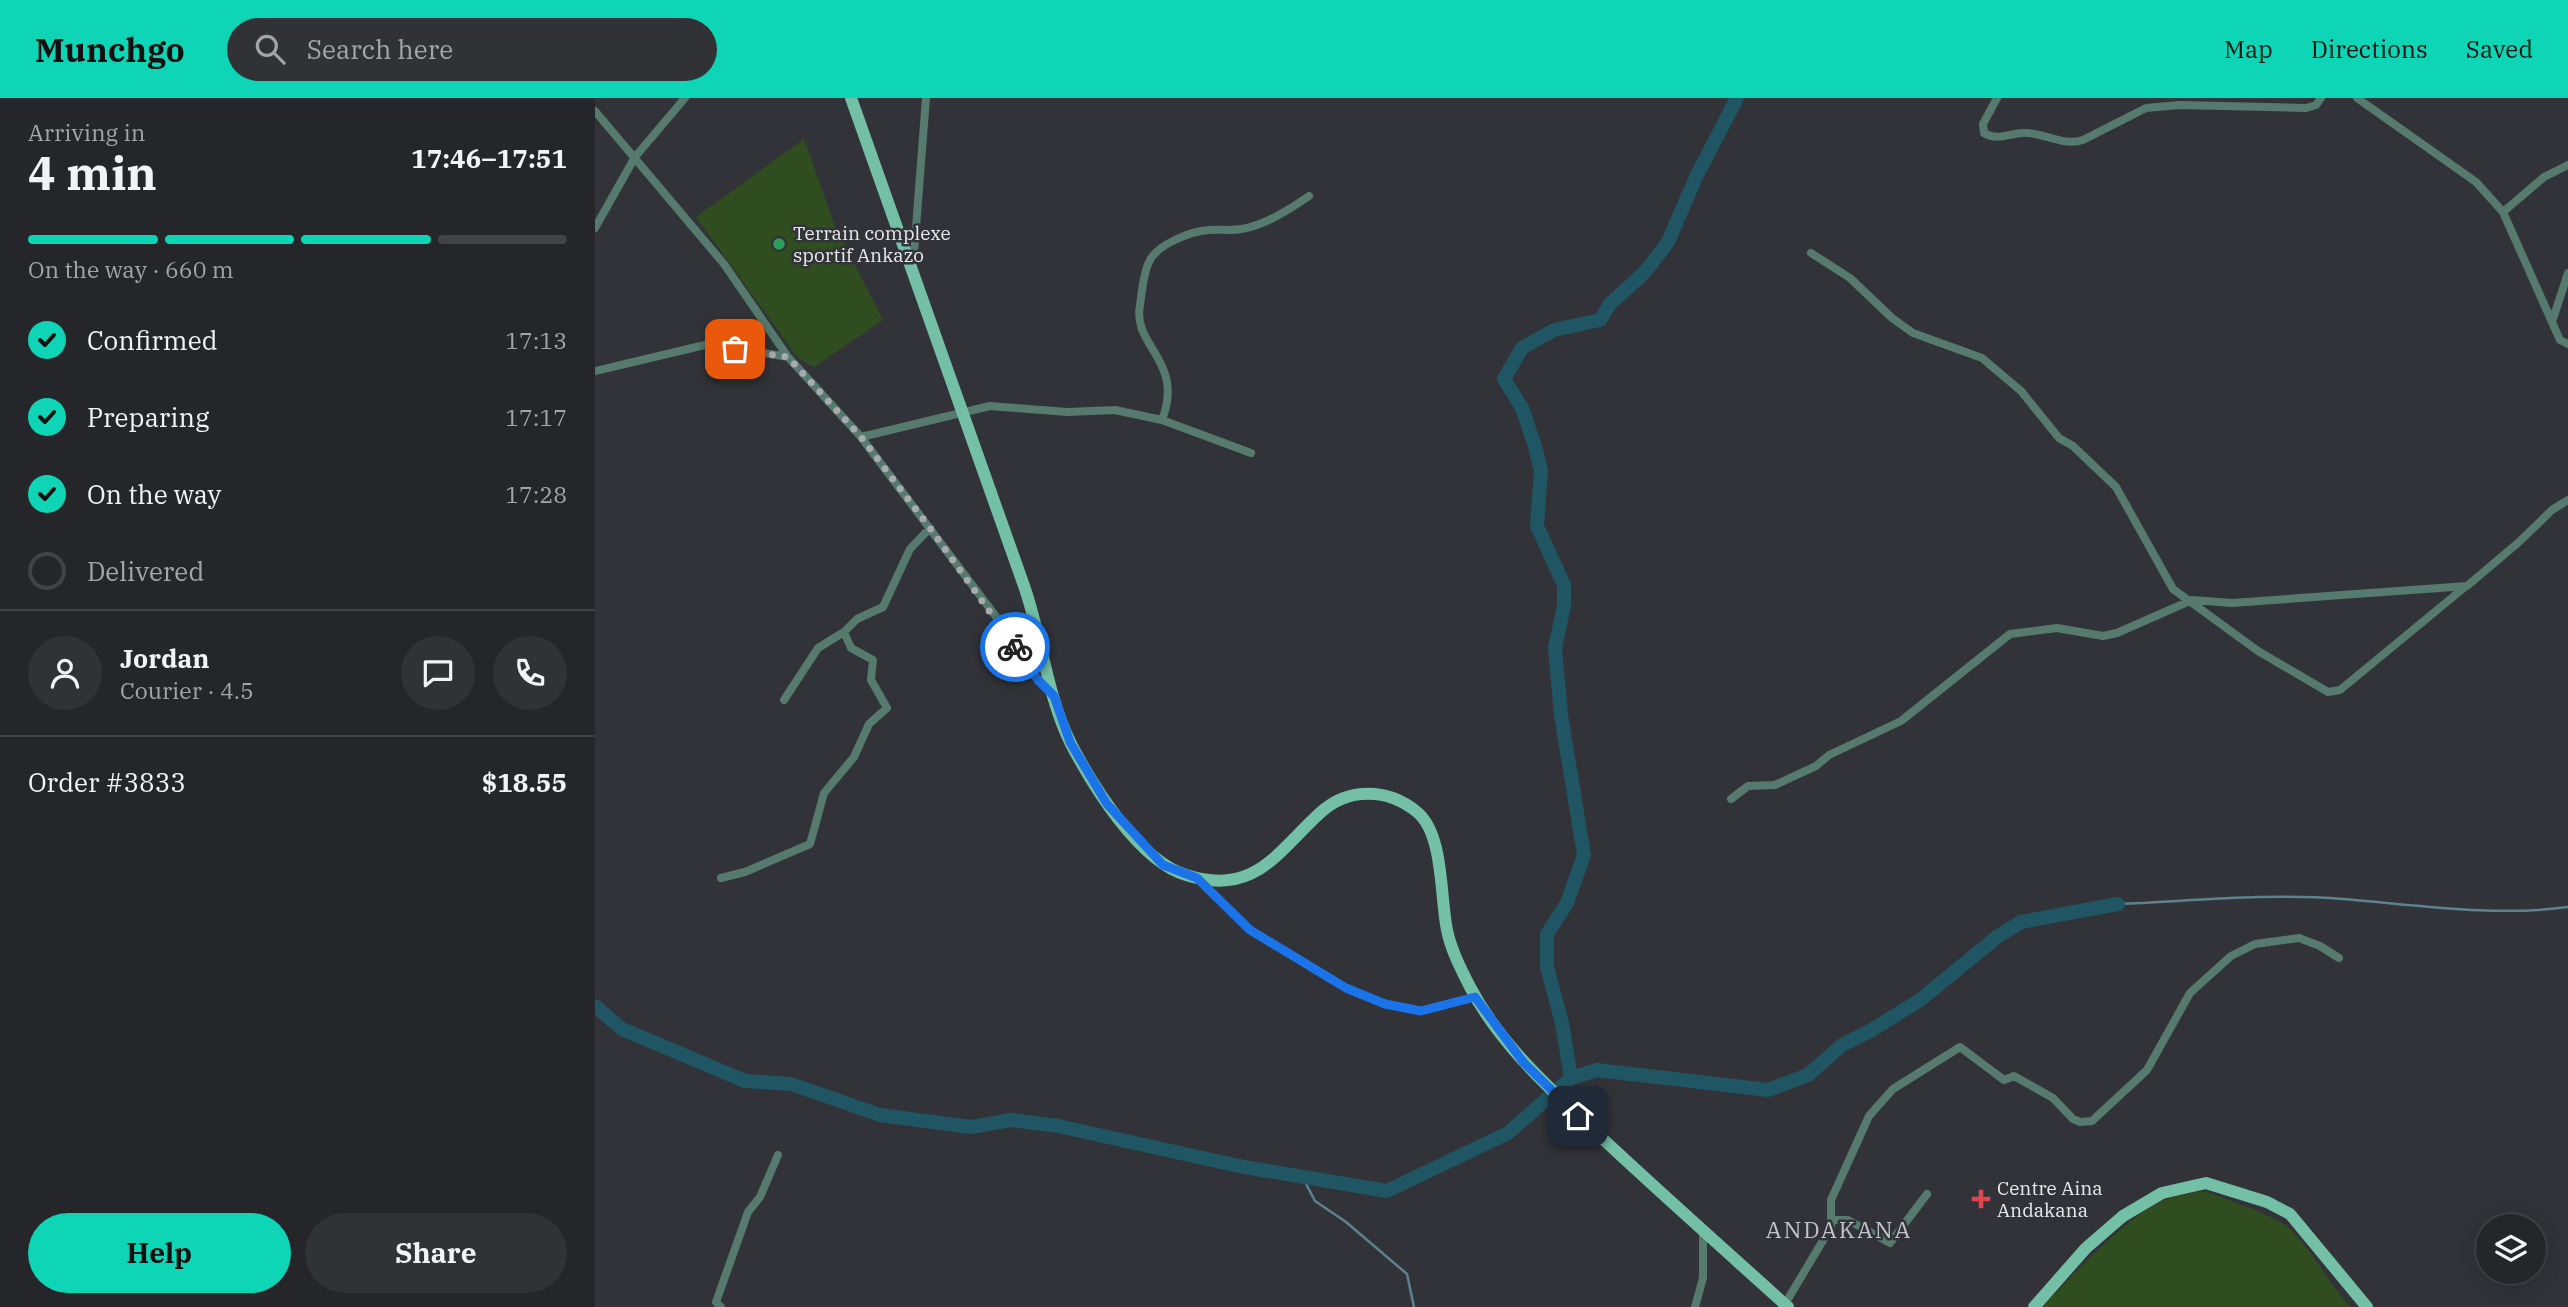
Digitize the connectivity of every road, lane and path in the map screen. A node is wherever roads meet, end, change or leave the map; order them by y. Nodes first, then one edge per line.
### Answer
1 (685, 98) edge
2 (851, 98) edge
3 (926, 98) edge
4 (1997, 98) edge
5 (2321, 98) edge
6 (2357, 98) edge
7 (595, 111) edge
8 (635, 157) junction
9 (2568, 165) edge
10 (1309, 196) dead end
11 (2503, 212) junction
12 (595, 228) edge
13 (1811, 253) dead end
14 (2568, 273) edge
15 (913, 274) junction
16 (2553, 319) junction
17 (2568, 344) edge
18 (788, 357) junction
19 (595, 371) edge
20 (962, 412) junction
21 (1161, 420) junction
22 (861, 437) junction
23 (1251, 453) dead end
24 (2568, 500) edge
25 (930, 528) junction
26 (2467, 586) junction
27 (2192, 600) junction
28 (844, 632) junction
29 (1054, 696) junction
30 (784, 699) dead end
31 (1731, 799) dead end
32 (720, 878) dead end
33 (1197, 878) junction
34 (2339, 958) dead end
35 (1475, 997) junction
36 (778, 1155) dead end
37 (1927, 1194) dead end
38 (1832, 1220) junction
39 (1703, 1231) junction
40 (1786, 1306) edge
41 (721, 1307) edge
42 (1695, 1307) edge
43 (2034, 1307) edge
44 (2367, 1307) edge

1 - 8 street
2 - 15 main road
3 - 15 street
4 - 5 street
6 - 11 street
7 - 8 street
8 - 12 street
8 - 18 street
9 - 11 street
10 - 21 street
11 - 16 street
13 - 27 street
14 - 16 street
15 - 20 main road
16 - 17 street
18 - 19 street
18 - 22 street
20 - 21 street
20 - 22 street
20 - 29 main road
21 - 23 street
22 - 25 street
24 - 26 street
25 - 28 street
25 - 29 street
26 - 27 street
26 - 27 street
27 - 31 street
28 - 30 street
28 - 32 street
29 - 33 main road
33 - 35 street
33 - 35 main road
34 - 38 street
35 - 39 main road
36 - 41 street
37 - 38 street
38 - 40 street
39 - 40 main road
39 - 42 street
43 - 44 main road

